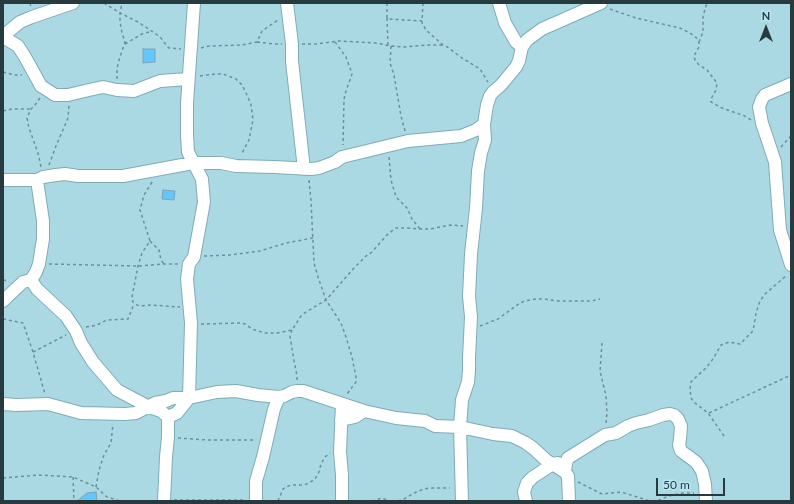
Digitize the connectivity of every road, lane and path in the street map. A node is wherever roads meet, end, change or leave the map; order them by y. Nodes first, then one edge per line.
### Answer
1 (73, 3) edge
2 (104, 3) edge
3 (122, 3) edge
4 (194, 3) edge
5 (387, 3) edge
6 (423, 3) edge
7 (499, 3) edge
8 (707, 3) edge
9 (599, 4) edge
10 (288, 9) edge
11 (120, 13) junction
12 (387, 18) junction
13 (422, 21) junction
14 (152, 31) junction
15 (3, 36) edge
16 (257, 42) junction
17 (335, 42) junction
18 (700, 42) junction
19 (125, 44) junction
20 (292, 44) junction
21 (443, 45) junction
22 (388, 46) junction
23 (391, 46) junction
24 (522, 47) junction
25 (191, 48) junction
26 (3, 72) edge
27 (188, 79) junction
28 (40, 84) junction
29 (791, 84) edge
30 (117, 90) junction
31 (493, 92) junction
32 (68, 95) junction
33 (31, 109) junction
34 (3, 111) edge
35 (762, 123) junction
36 (484, 124) junction
37 (408, 141) junction
38 (390, 145) junction
39 (342, 157) junction
40 (193, 163) junction
41 (236, 166) junction
42 (304, 169) junction
43 (159, 170) junction
44 (42, 178) junction
45 (3, 180) edge
46 (474, 226) junction
47 (420, 229) junction
48 (313, 238) junction
49 (150, 241) junction
50 (192, 260) junction
51 (39, 264) junction
52 (164, 264) junction
53 (791, 265) edge
54 (138, 266) junction
55 (791, 271) edge
56 (31, 280) junction
57 (600, 299) dead end
58 (326, 300) junction
59 (3, 301) edge
60 (134, 304) junction
61 (190, 308) junction
62 (3, 319) edge
63 (191, 323) junction
64 (471, 329) junction
65 (76, 330) junction
66 (292, 330) junction
67 (602, 343) dead end
68 (33, 352) junction
69 (791, 375) edge
70 (297, 390) junction
71 (279, 397) junction
72 (189, 398) junction
73 (3, 404) edge
74 (45, 404) junction
75 (342, 404) junction
76 (148, 407) junction
77 (364, 411) junction
78 (708, 413) junction
79 (124, 414) junction
80 (168, 417) junction
81 (341, 420) junction
82 (460, 427) junction
83 (605, 435) junction
84 (724, 436) dead end
85 (168, 437) junction
86 (267, 440) junction
87 (340, 444) junction
88 (568, 458) junction
89 (553, 464) junction
90 (566, 474) junction
91 (73, 477) junction
92 (3, 478) edge
93 (462, 486) junction
94 (96, 487) junction
95 (706, 497) edge
96 (256, 500) edge
97 (74, 501) edge
98 (120, 501) edge
99 (164, 501) edge
100 (278, 501) edge
101 (290, 501) edge
102 (300, 501) edge
103 (342, 501) edge
104 (372, 501) edge
105 (389, 501) edge
106 (398, 501) edge
107 (462, 501) edge
108 (526, 501) edge
109 (569, 501) edge
110 (651, 501) edge

1 - 15 street
2 - 11 path
3 - 11 path
4 - 25 street
5 - 12 path
6 - 13 path
7 - 24 street
8 - 18 path
9 - 18 path
9 - 24 street
10 - 16 path
10 - 20 street
11 - 14 path
11 - 19 path
12 - 13 path
12 - 22 path
13 - 21 path
14 - 19 path
14 - 25 path
15 - 28 street
16 - 20 path
16 - 25 path
17 - 20 path
17 - 22 path
17 - 39 path
18 - 35 path
19 - 30 path
20 - 42 street
21 - 23 path
21 - 31 path
22 - 23 path
23 - 37 path
24 - 31 street
25 - 27 street
26 - 28 path
27 - 30 street
27 - 40 street
27 - 41 path
28 - 32 street
28 - 33 path
29 - 35 street
30 - 32 street
31 - 36 street
32 - 44 path
33 - 34 path
33 - 44 path
35 - 53 street
36 - 37 street
36 - 46 street
37 - 38 street
38 - 39 street
38 - 47 path
39 - 42 street
40 - 41 street
40 - 43 street
40 - 50 street
41 - 42 street
42 - 48 path
43 - 44 street
43 - 49 path
44 - 45 street
44 - 51 street
46 - 47 path
46 - 64 street
47 - 58 path
48 - 50 path
48 - 58 path
49 - 52 path
49 - 54 path
50 - 52 path
50 - 61 street
51 - 54 path
51 - 56 street
52 - 54 path
54 - 60 path
55 - 78 path
56 - 59 street
56 - 65 street
57 - 64 path
58 - 66 path
58 - 75 path
60 - 61 path
60 - 65 path
61 - 63 street
62 - 68 path
63 - 66 path
63 - 72 street
64 - 82 street
65 - 68 path
65 - 76 street
66 - 70 path
67 - 83 path
68 - 74 path
69 - 78 path
70 - 71 street
70 - 75 street
71 - 72 street
71 - 86 street
72 - 76 street
72 - 80 street
73 - 74 street
74 - 79 street
75 - 77 street
75 - 81 street
76 - 79 street
76 - 80 street
77 - 81 street
77 - 82 street
78 - 84 path
79 - 94 path
80 - 85 street
81 - 87 street
82 - 89 street
82 - 93 street
83 - 88 street
83 - 95 street
85 - 86 path
85 - 99 street
86 - 96 street
87 - 100 path
87 - 103 street
88 - 89 street
88 - 90 street
89 - 90 street
89 - 108 street
90 - 109 street
90 - 110 path
91 - 92 path
91 - 94 path
91 - 97 path
93 - 106 path
93 - 107 street
94 - 98 path
95 - 110 path
96 - 99 path
101 - 102 path
104 - 105 path

